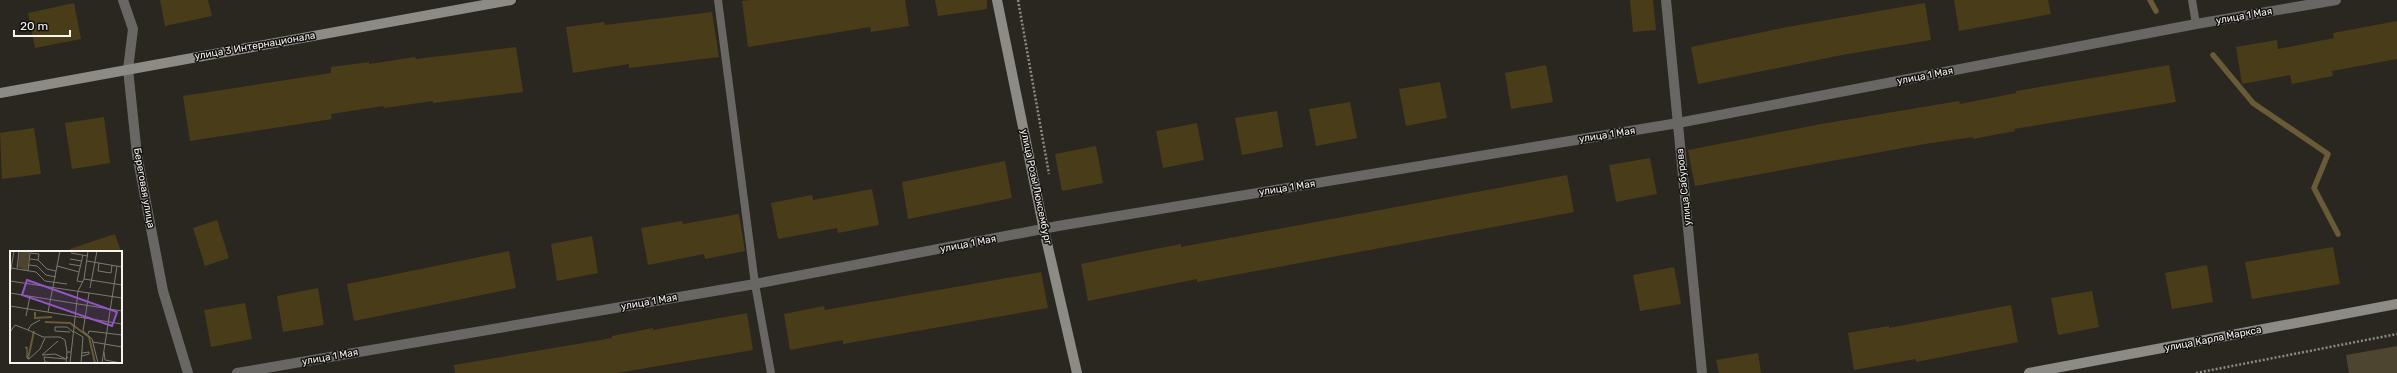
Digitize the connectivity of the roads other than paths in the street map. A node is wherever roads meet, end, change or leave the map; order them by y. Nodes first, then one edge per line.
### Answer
1 (123, 0) edge
2 (511, 0) edge
3 (718, 0) edge
4 (997, 0) edge
5 (1666, 0) edge
6 (2192, 0) edge
7 (2336, 0) edge
8 (2196, 24) junction
9 (128, 69) junction
10 (0, 93) edge
11 (1678, 123) junction
12 (1044, 230) junction
13 (755, 284) junction
14 (2397, 304) edge
15 (188, 373) edge
16 (237, 373) edge
17 (771, 373) edge
18 (1077, 373) edge
19 (1702, 373) edge
20 (2030, 373) edge

1 - 9 street, Береговая улица
2 - 9 street, улица 3 Интернационала
3 - 13 lane
4 - 12 street, улица Розы Люксембург
5 - 11 street, улица Сабурова
6 - 8 lane
7 - 8 street, улица 1 Мая
8 - 11 street, улица 1 Мая
9 - 10 street, улица 3 Интернационала
9 - 15 street, Береговая улица
11 - 12 street, улица 1 Мая
11 - 19 street, улица Сабурова
12 - 13 street, улица 1 Мая
12 - 18 street, улица Розы Люксембург
13 - 16 street, улица 1 Мая
13 - 17 lane
14 - 20 street, улица Карла Маркса

